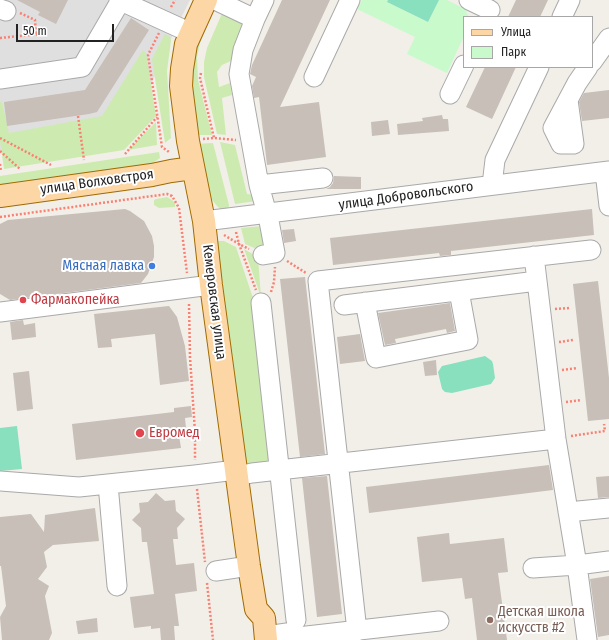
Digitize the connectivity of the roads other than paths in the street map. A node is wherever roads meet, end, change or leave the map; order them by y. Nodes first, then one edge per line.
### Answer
1 (121, 0) edge
2 (206, 0) edge
3 (215, 0) edge
4 (264, 0) edge
5 (350, 0) edge
6 (470, 0) edge
7 (570, 0) edge
8 (490, 9) edge
9 (562, 16) edge
10 (255, 19) junction
11 (191, 33) junction
12 (609, 38) edge
13 (593, 61) edge
14 (463, 67) edge
15 (539, 68) edge
16 (587, 68) edge
17 (314, 77) dead end
18 (0, 79) edge
19 (450, 94) dead end
20 (568, 100) dead end
21 (193, 168) junction
22 (607, 171) edge
23 (323, 178) dead end
24 (259, 185) junction
25 (492, 185) junction
26 (0, 196) edge
27 (609, 206) edge
28 (267, 213) junction
29 (204, 221) junction
30 (591, 250) dead end
31 (269, 254) road end
32 (534, 256) junction
33 (537, 281) junction
34 (211, 286) junction
35 (459, 291) junction
36 (365, 302) junction
37 (261, 303) road end
38 (344, 305) dead end
39 (0, 312) edge
40 (556, 438) junction
41 (338, 463) junction
42 (279, 470) junction
43 (237, 473) junction
44 (0, 481) edge
45 (108, 484) junction
46 (609, 508) edge
47 (568, 512) junction
48 (609, 561) edge
49 (249, 566) junction
50 (577, 566) junction
51 (533, 568) dead end
52 (209, 572) road end
53 (117, 586) dead end
54 (439, 621) dead end
55 (357, 631) junction
56 (294, 632) edge
57 (261, 639) edge
58 (587, 640) edge

1 - 11 street
1 - 18 street
2 - 11 main road, Кемеровская улица
3 - 10 street
4 - 10 street
5 - 17 street
6 - 8 street
7 - 9 street
10 - 24 street
11 - 21 main road, Кемеровская улица
12 - 13 street
14 - 19 street
15 - 25 street
16 - 20 street
21 - 26 main road, улица Волховстроя
21 - 29 main road, Кемеровская улица
22 - 25 street, улица Добровольского
22 - 27 street
23 - 24 street
24 - 28 street
25 - 28 street, улица Добровольского
28 - 29 street, улица Добровольского
28 - 31 street
29 - 34 main road, Кемеровская улица
30 - 32 street
32 - 33 street
32 - 41 street
33 - 35 street
33 - 40 street
34 - 39 street
34 - 43 main road, Кемеровская улица
35 - 36 street
35 - 36 street
36 - 38 street
37 - 42 street
40 - 41 street
40 - 47 street
41 - 42 street
41 - 55 street
42 - 43 street
42 - 56 street
43 - 45 street
43 - 49 main road, Кемеровская улица
44 - 45 street
45 - 53 street
46 - 47 street
47 - 50 street
48 - 50 street
49 - 52 street
49 - 57 main road, Кемеровская улица
50 - 51 street
50 - 58 street
54 - 55 street
55 - 56 street
56 - 57 street

